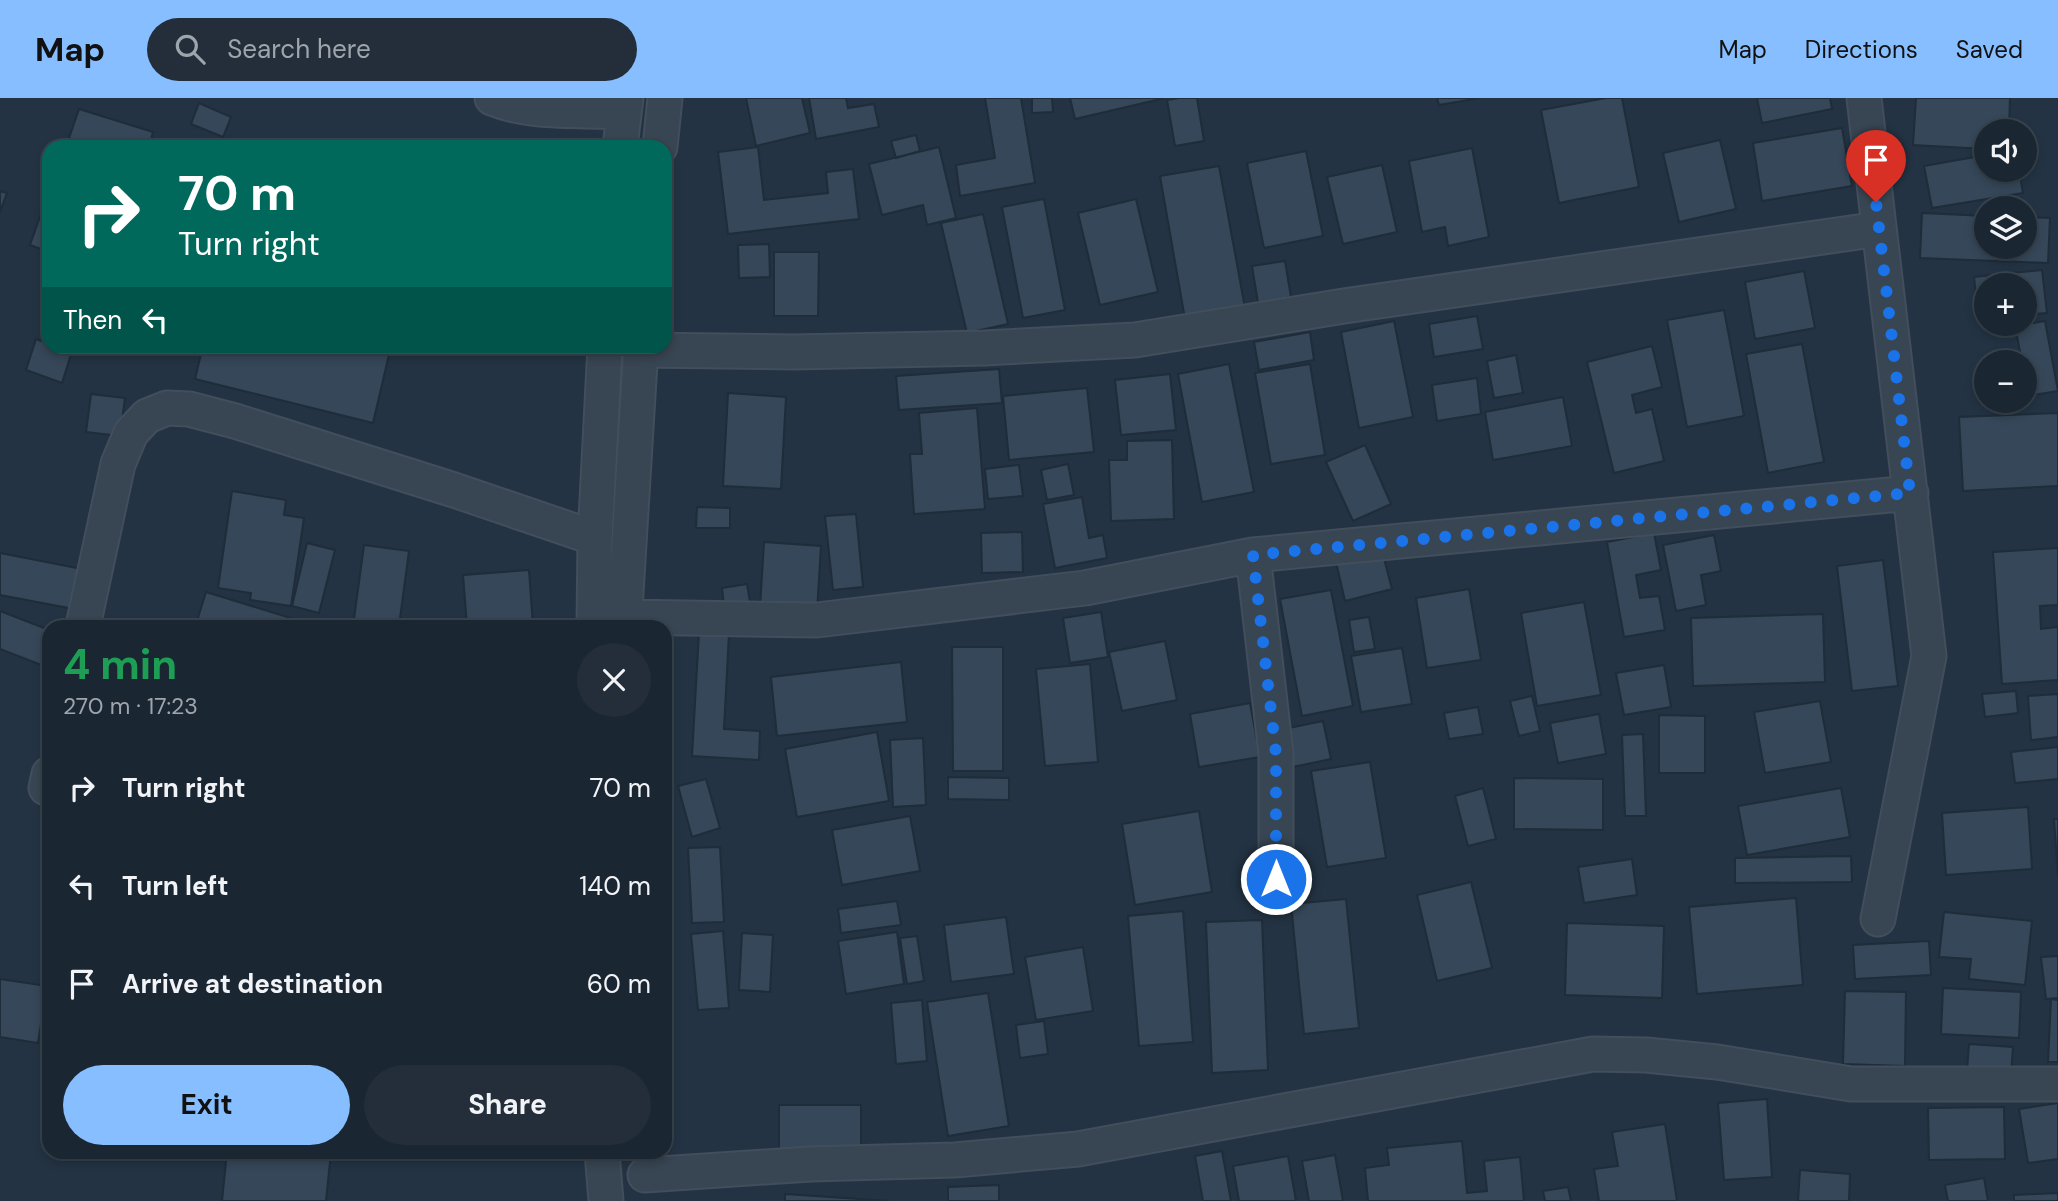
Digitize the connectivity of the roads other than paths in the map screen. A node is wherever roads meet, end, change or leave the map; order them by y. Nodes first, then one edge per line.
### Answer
1 (492, 98) edge
2 (665, 98) edge
3 (1864, 98) edge
4 (625, 105) edge
5 (621, 140) edge
6 (661, 140) edge
7 (1879, 229) junction
8 (672, 349) edge
9 (605, 354) edge
10 (640, 354) edge
11 (1910, 493) junction
12 (595, 538) junction
13 (1253, 555) junction
14 (84, 620) edge
15 (613, 620) edge
16 (614, 620) edge
17 (672, 622) edge
18 (1276, 879) dead end
19 (1878, 919) dead end
20 (2058, 1084) edge
21 (603, 1159) edge
22 (645, 1176) edge
23 (606, 1201) edge

1 - 4 street
2 - 6 street
3 - 7 street
4 - 5 street
7 - 8 street
7 - 11 street
9 - 12 street
10 - 16 street
11 - 13 street
11 - 19 street
12 - 14 street
12 - 15 street
13 - 17 street
13 - 18 street
20 - 22 street
21 - 23 street

